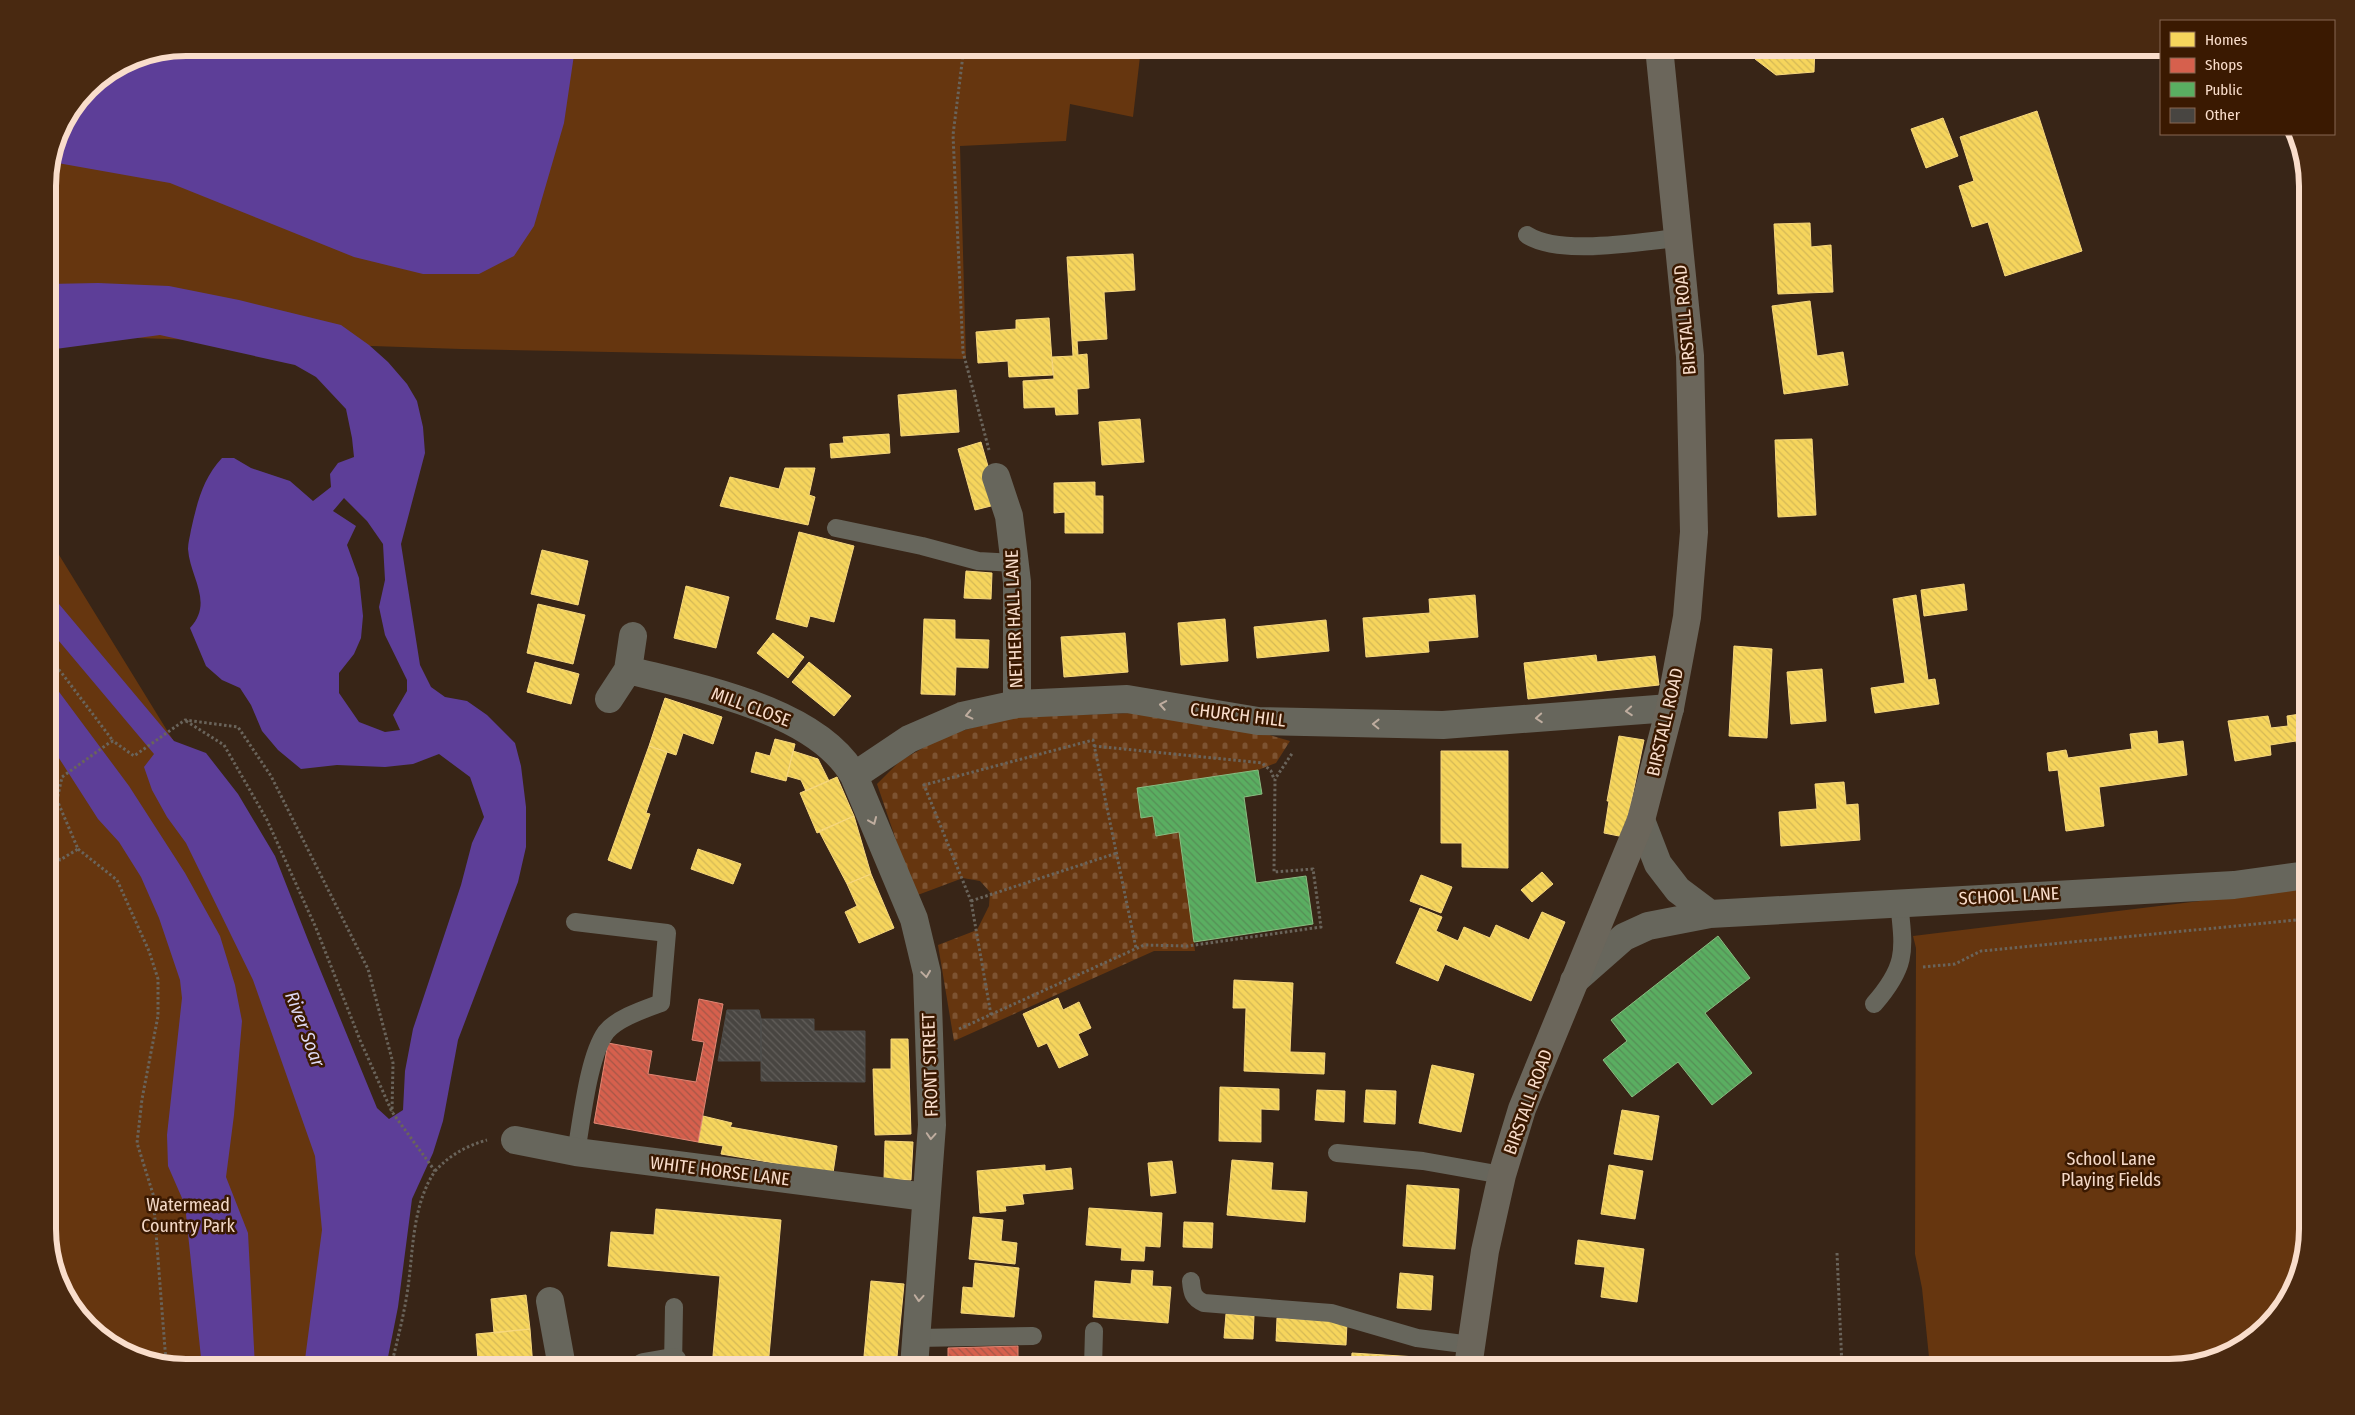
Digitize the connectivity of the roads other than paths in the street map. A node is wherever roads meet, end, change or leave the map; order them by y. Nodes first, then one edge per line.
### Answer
1 (1660, 56) edge
2 (1527, 235) dead end
3 (1678, 238) junction
4 (996, 477) road end
5 (836, 528) dead end
6 (1015, 563) junction
7 (633, 636) dead end
8 (628, 670) junction
9 (610, 699) dead end
10 (1017, 704) junction
11 (1670, 708) junction
12 (854, 776) junction
13 (1641, 820) junction
14 (2299, 876) edge
15 (1899, 902) junction
16 (1710, 914) junction
17 (575, 922) dead end
18 (1574, 981) junction
19 (1874, 1004) dead end
20 (515, 1140) road end
21 (576, 1152) junction
22 (1337, 1153) dead end
23 (1502, 1174) junction
24 (926, 1197) junction
25 (1191, 1281) dead end
26 (550, 1301) dead end
27 (674, 1307) dead end
28 (1094, 1331) dead end
29 (1034, 1336) dead end
30 (916, 1338) junction
31 (1470, 1356) edge
32 (560, 1359) edge
33 (674, 1359) edge
34 (915, 1359) edge
35 (1093, 1359) edge

1 - 3 street, BIRSTALL ROAD
2 - 3 lane
3 - 11 street, BIRSTALL ROAD
4 - 6 street, NETHER HALL LANE
5 - 6 lane
6 - 10 street, NETHER HALL LANE
7 - 8 street
8 - 9 street
8 - 12 street, MILL CLOSE
11 -> 10 street, CHURCH HILL
10 -> 12 street, CHURCH HILL
11 - 13 street, BIRSTALL ROAD
12 -> 24 street, FRONT STREET
13 - 16 street
13 - 18 street, BIRSTALL ROAD
14 - 15 street, SCHOOL LANE
15 - 16 street, SCHOOL LANE
15 - 19 lane
16 - 18 street, SCHOOL LANE
17 - 21 lane
18 - 23 street, BIRSTALL ROAD
20 - 21 street, WHITE HORSE LANE
21 - 24 street, WHITE HORSE LANE
22 - 23 lane
23 - 31 street, BIRSTALL ROAD
24 -> 30 street, FRONT STREET
25 - 31 lane
26 - 32 street
27 - 33 lane
28 - 35 lane
29 - 30 lane
30 - 34 street, FRONT STREET

